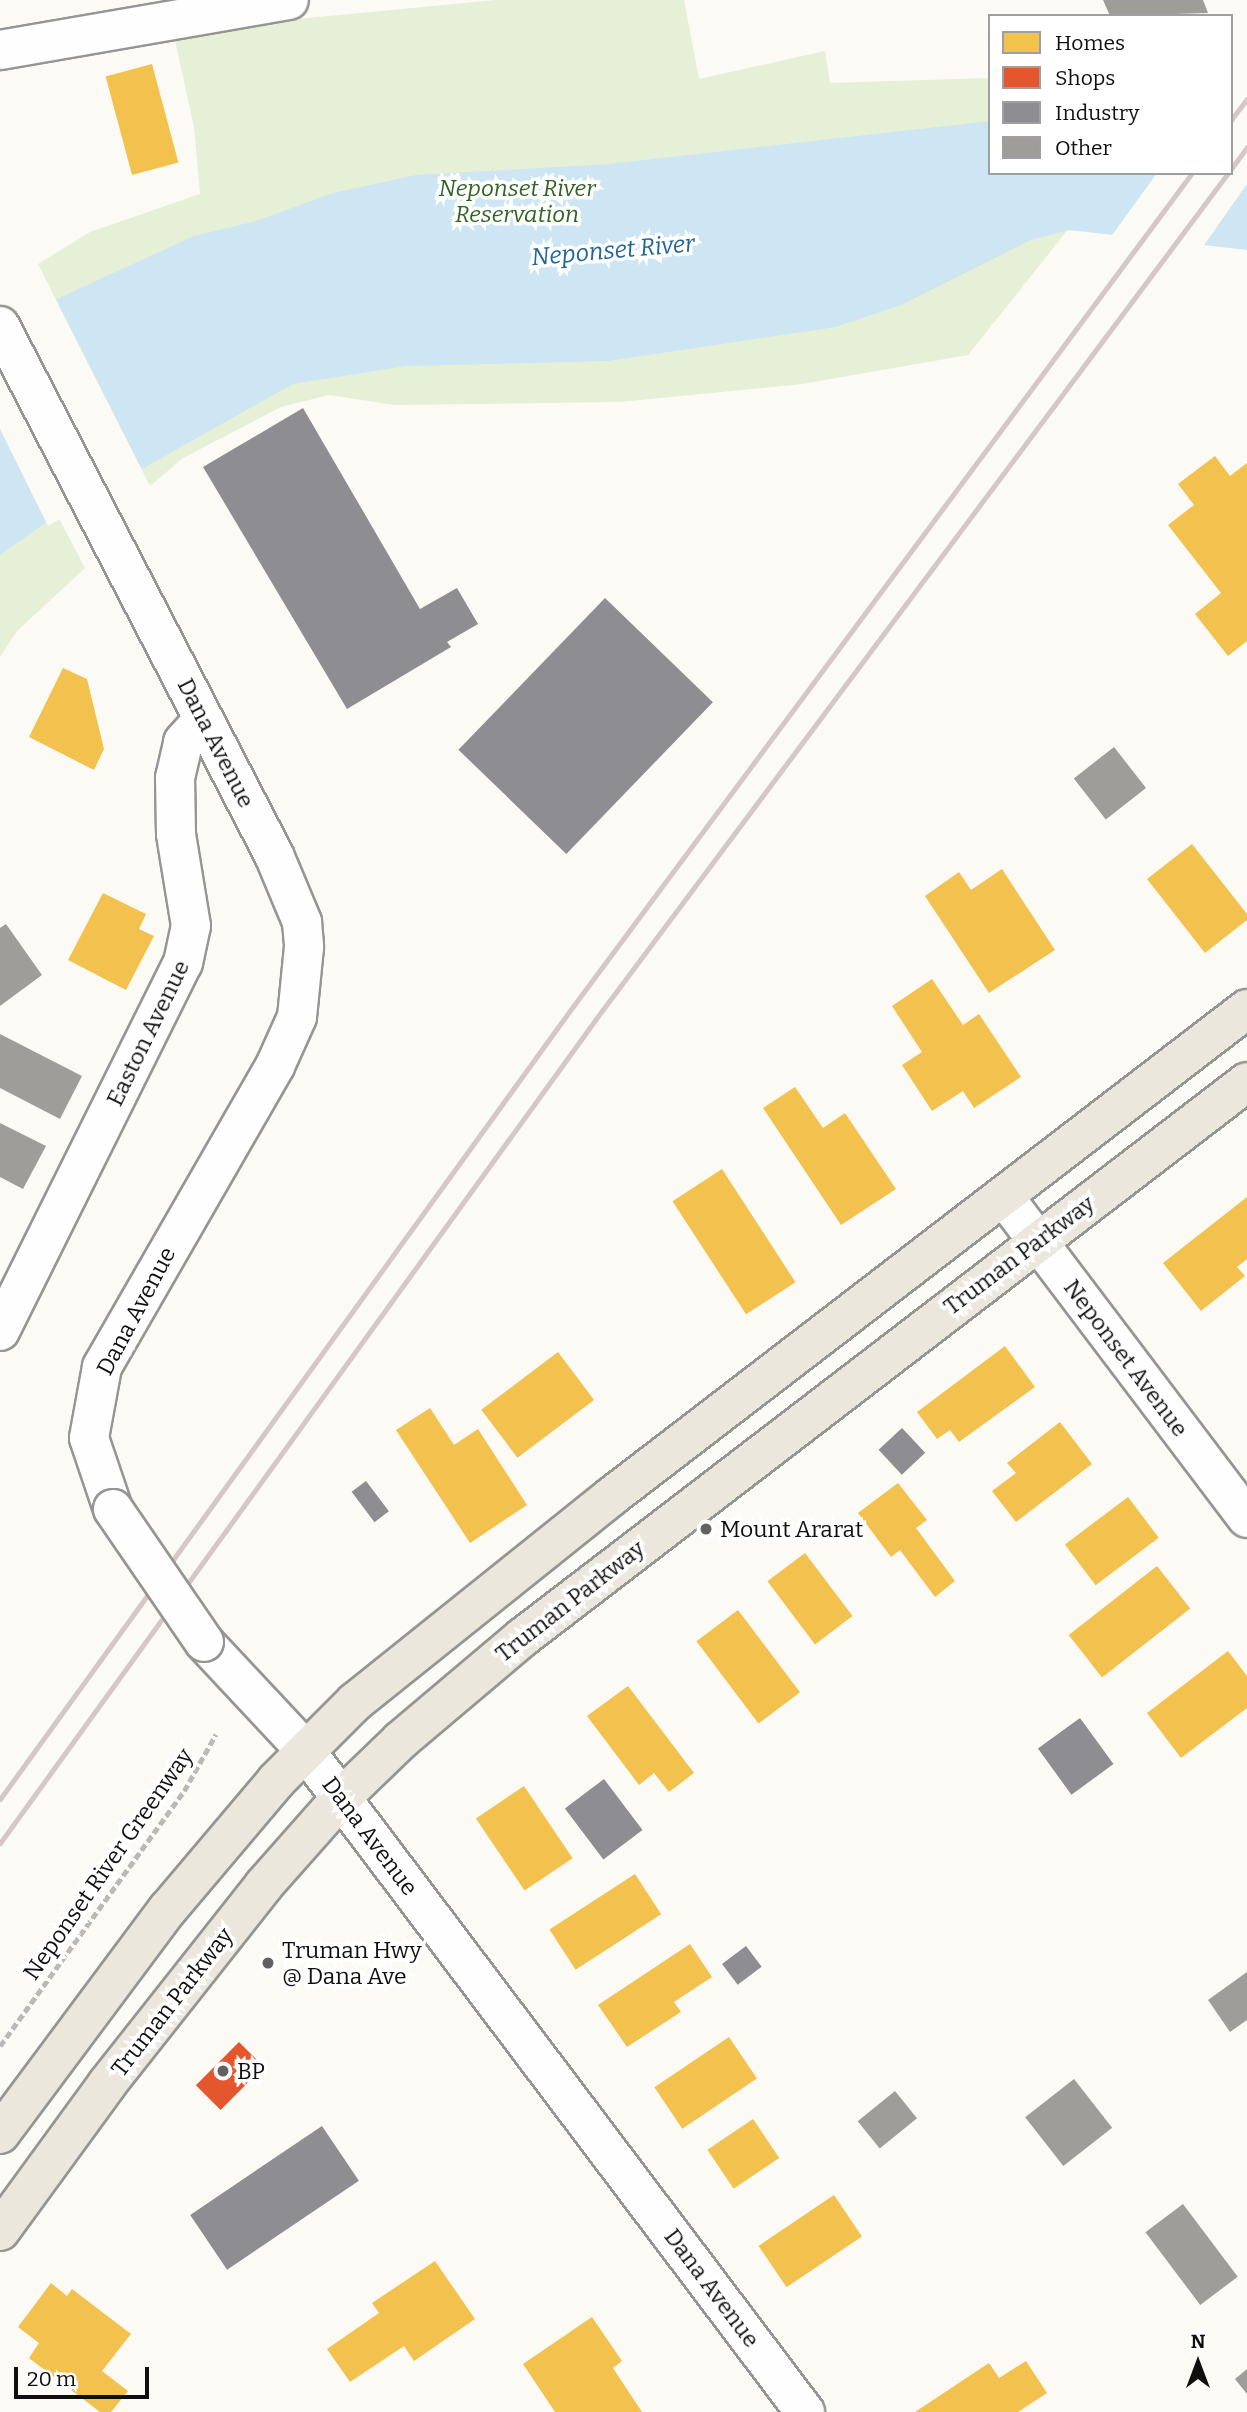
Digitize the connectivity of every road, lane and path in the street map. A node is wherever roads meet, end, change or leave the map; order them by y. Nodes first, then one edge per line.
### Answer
1 (289, 0) edge
2 (0, 50) edge
3 (0, 326) edge
4 (203, 720) junction
5 (1247, 1009) edge
6 (1247, 1082) edge
7 (1005, 1198) junction
8 (1038, 1241) junction
9 (0, 1331) edge
10 (1247, 1518) edge
11 (216, 1734) dead end
12 (305, 1750) junction
13 (341, 1798) junction
14 (0, 2046) edge
15 (0, 2134) edge
16 (0, 2231) edge
17 (805, 2412) edge

1 - 2 street
3 - 4 street, Dana Avenue
4 - 9 street, Easton Avenue
4 - 12 street, Dana Avenue, bridge
5 - 7 main road
6 - 8 main road, Truman Parkway
7 - 8 street, Neponset Avenue
7 - 12 main road
8 - 10 street, Neponset Avenue
8 - 13 main road, Truman Parkway
11 - 14 path, Neponset River Greenway
12 - 13 street, Dana Avenue
12 - 15 main road
13 - 16 main road, Truman Parkway
13 - 17 street, Dana Avenue

